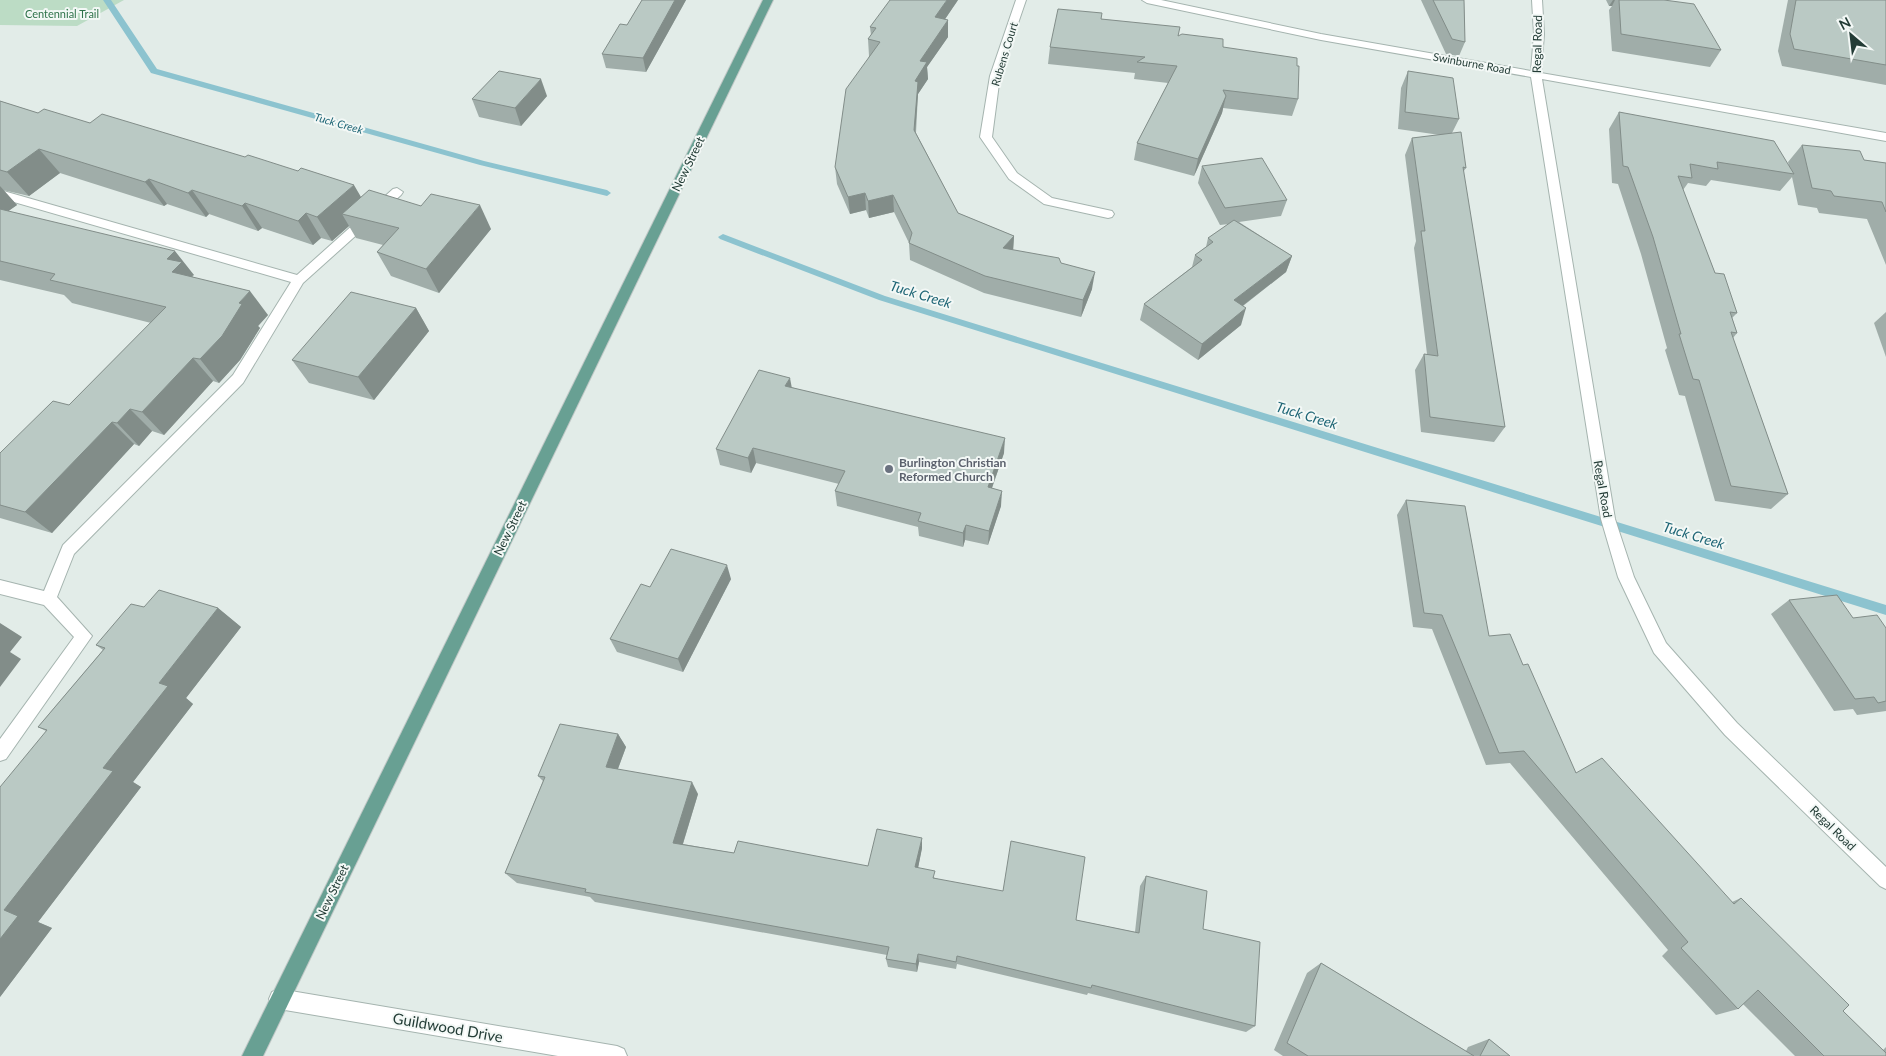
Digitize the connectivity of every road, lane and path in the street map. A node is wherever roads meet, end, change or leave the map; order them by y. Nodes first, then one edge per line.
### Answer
1 (768, 0) edge
2 (1021, 0) edge
3 (1147, 0) edge
4 (1537, 0) edge
5 (1536, 74) junction
6 (1886, 137) edge
7 (397, 192) dead end
8 (0, 194) edge
9 (1108, 214) dead end
10 (299, 280) junction
11 (0, 588) edge
12 (49, 599) junction
13 (0, 753) edge
14 (1886, 880) edge
15 (279, 999) junction
16 (252, 1056) edge
17 (616, 1056) edge

1 - 15 main road, New Street
2 - 9 street, Rubens Court
3 - 5 street, Swinburne Road
4 - 5 street, Regal Road
5 - 6 street, Swinburne Road
5 - 14 street, Regal Road
7 - 10 street
8 - 10 street
10 - 12 street
11 - 12 street
12 - 13 street
15 - 16 main road, New Street
15 - 17 street, Guildwood Drive

